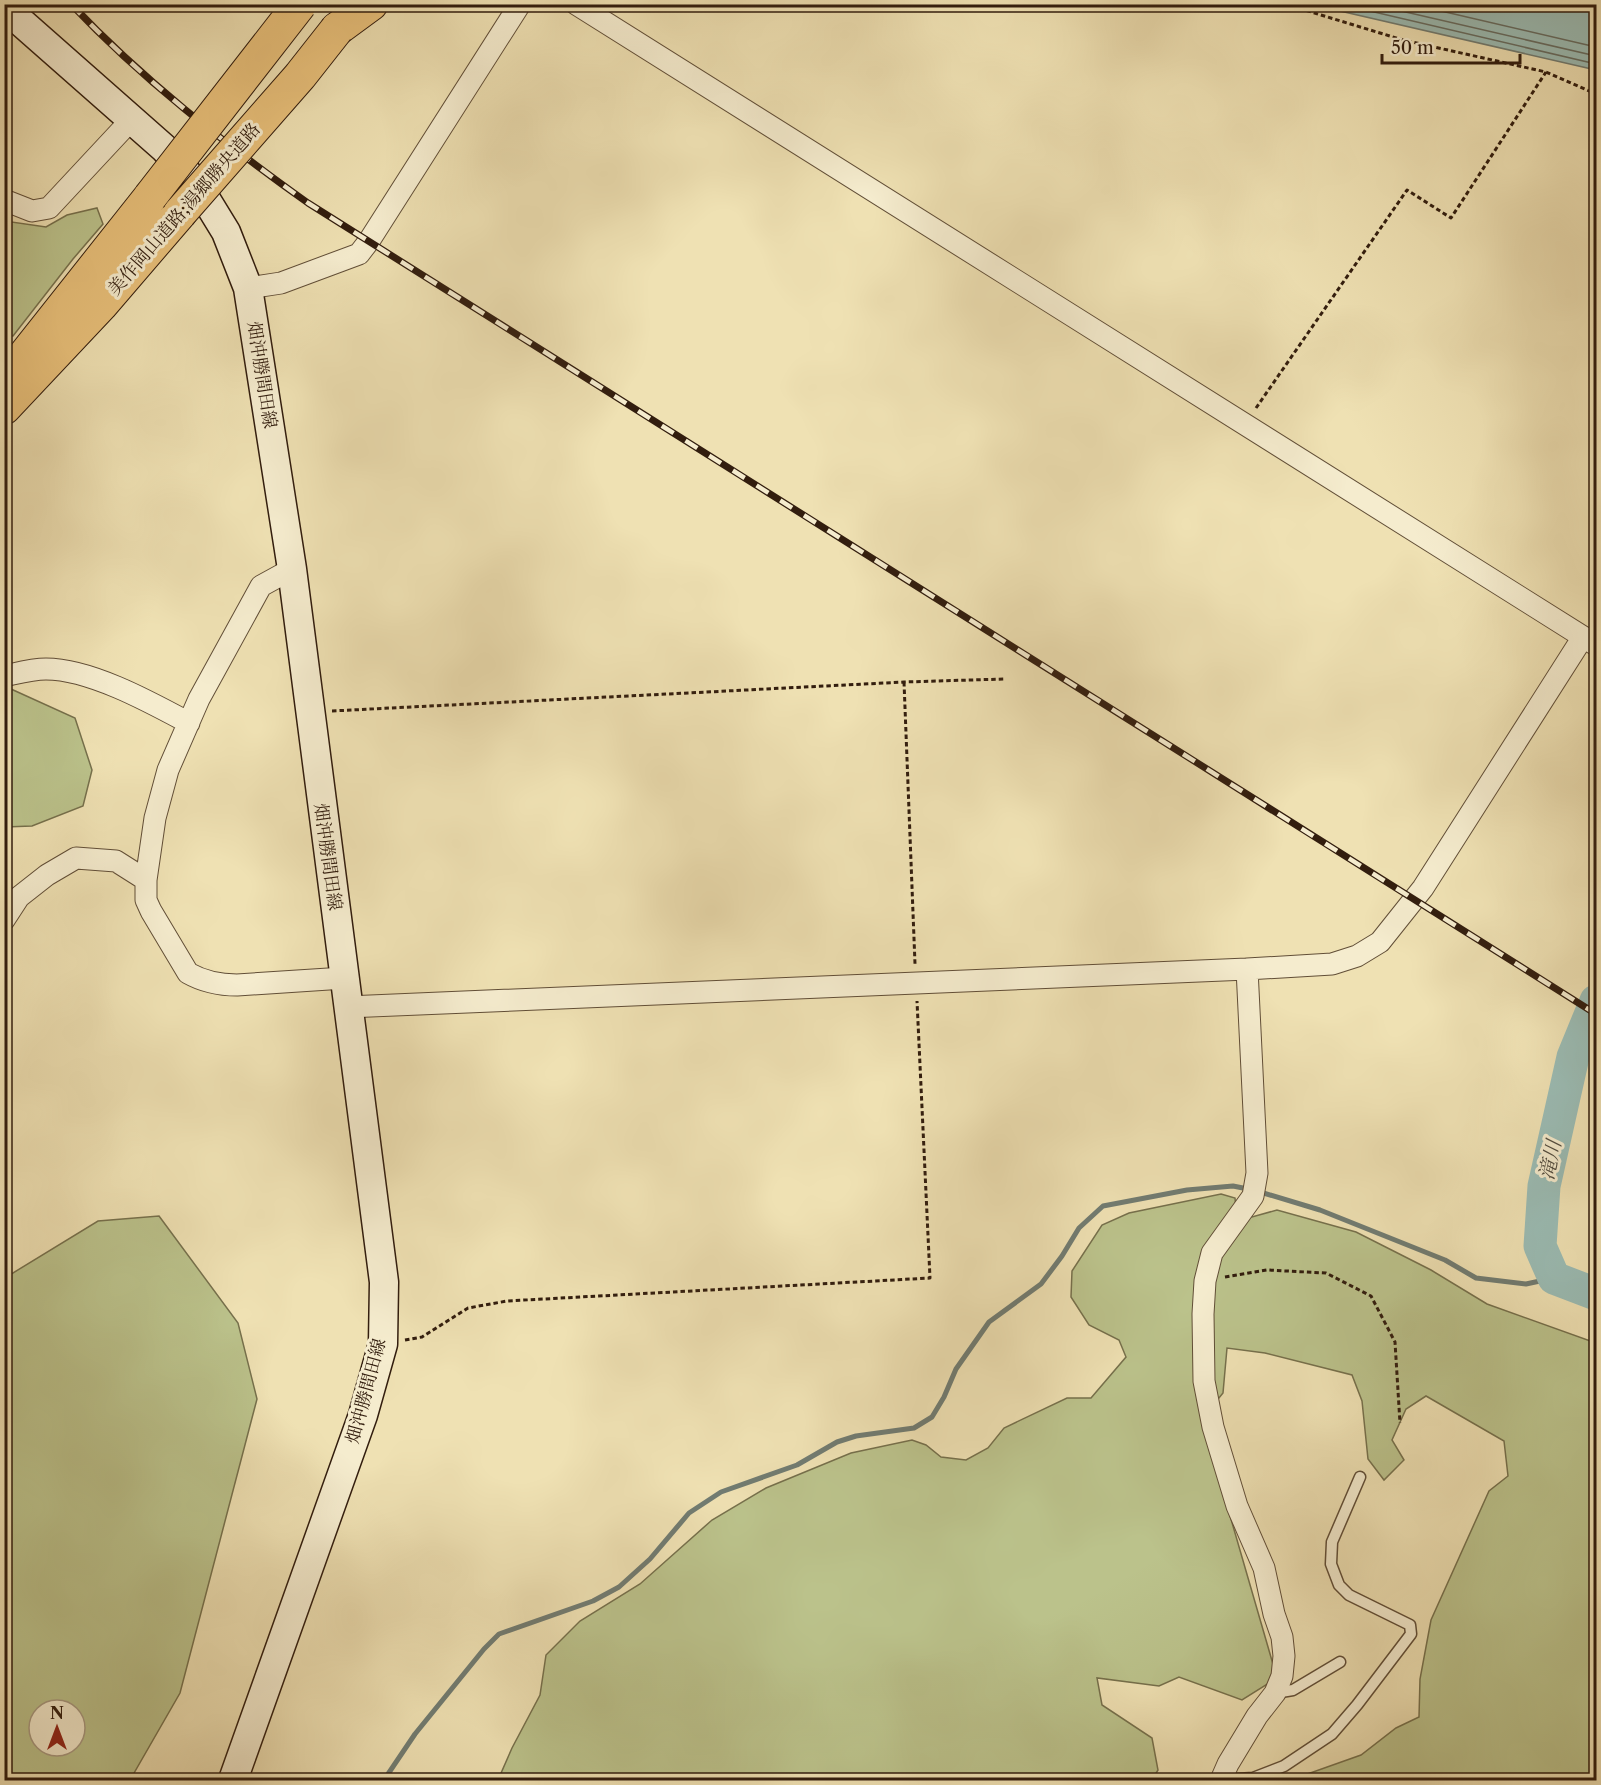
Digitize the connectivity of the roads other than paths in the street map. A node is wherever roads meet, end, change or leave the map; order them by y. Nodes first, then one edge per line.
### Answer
1 (300, 4) edge
2 (371, 4) edge
3 (520, 4) edge
4 (576, 4) edge
5 (4, 7) edge
6 (347, 17) edge
7 (132, 119) junction
8 (4, 200) edge
9 (248, 288) junction
10 (4, 381) edge
11 (4, 408) edge
12 (291, 569) junction
13 (1590, 641) edge
14 (4, 676) edge
15 (189, 723) junction
16 (146, 880) junction
17 (4, 920) edge
18 (1247, 969) junction
19 (344, 978) junction
20 (347, 1007) junction
21 (1360, 1477) dead end
22 (1340, 1662) dead end
23 (1275, 1693) junction
24 (232, 1780) edge
25 (1221, 1780) edge

1 - 10 highway, bridge
2 - 6 highway, 美作岡山道路;湯郷勝央道路
3 - 9 street
4 - 13 street
5 - 7 main road, 畑沖勝間田線
6 - 11 highway, 美作岡山道路;湯郷勝央道路, bridge
7 - 8 street
7 - 9 main road, 畑沖勝間田線
9 - 12 main road, 畑沖勝間田線
12 - 15 street
12 - 19 main road, 畑沖勝間田線
13 - 18 street
14 - 15 street
15 - 16 street
16 - 17 street
16 - 19 street
18 - 20 street
18 - 23 street
19 - 20 main road, 畑沖勝間田線
20 - 24 main road, 畑沖勝間田線
21 - 25 lane
22 - 23 lane
23 - 25 street

